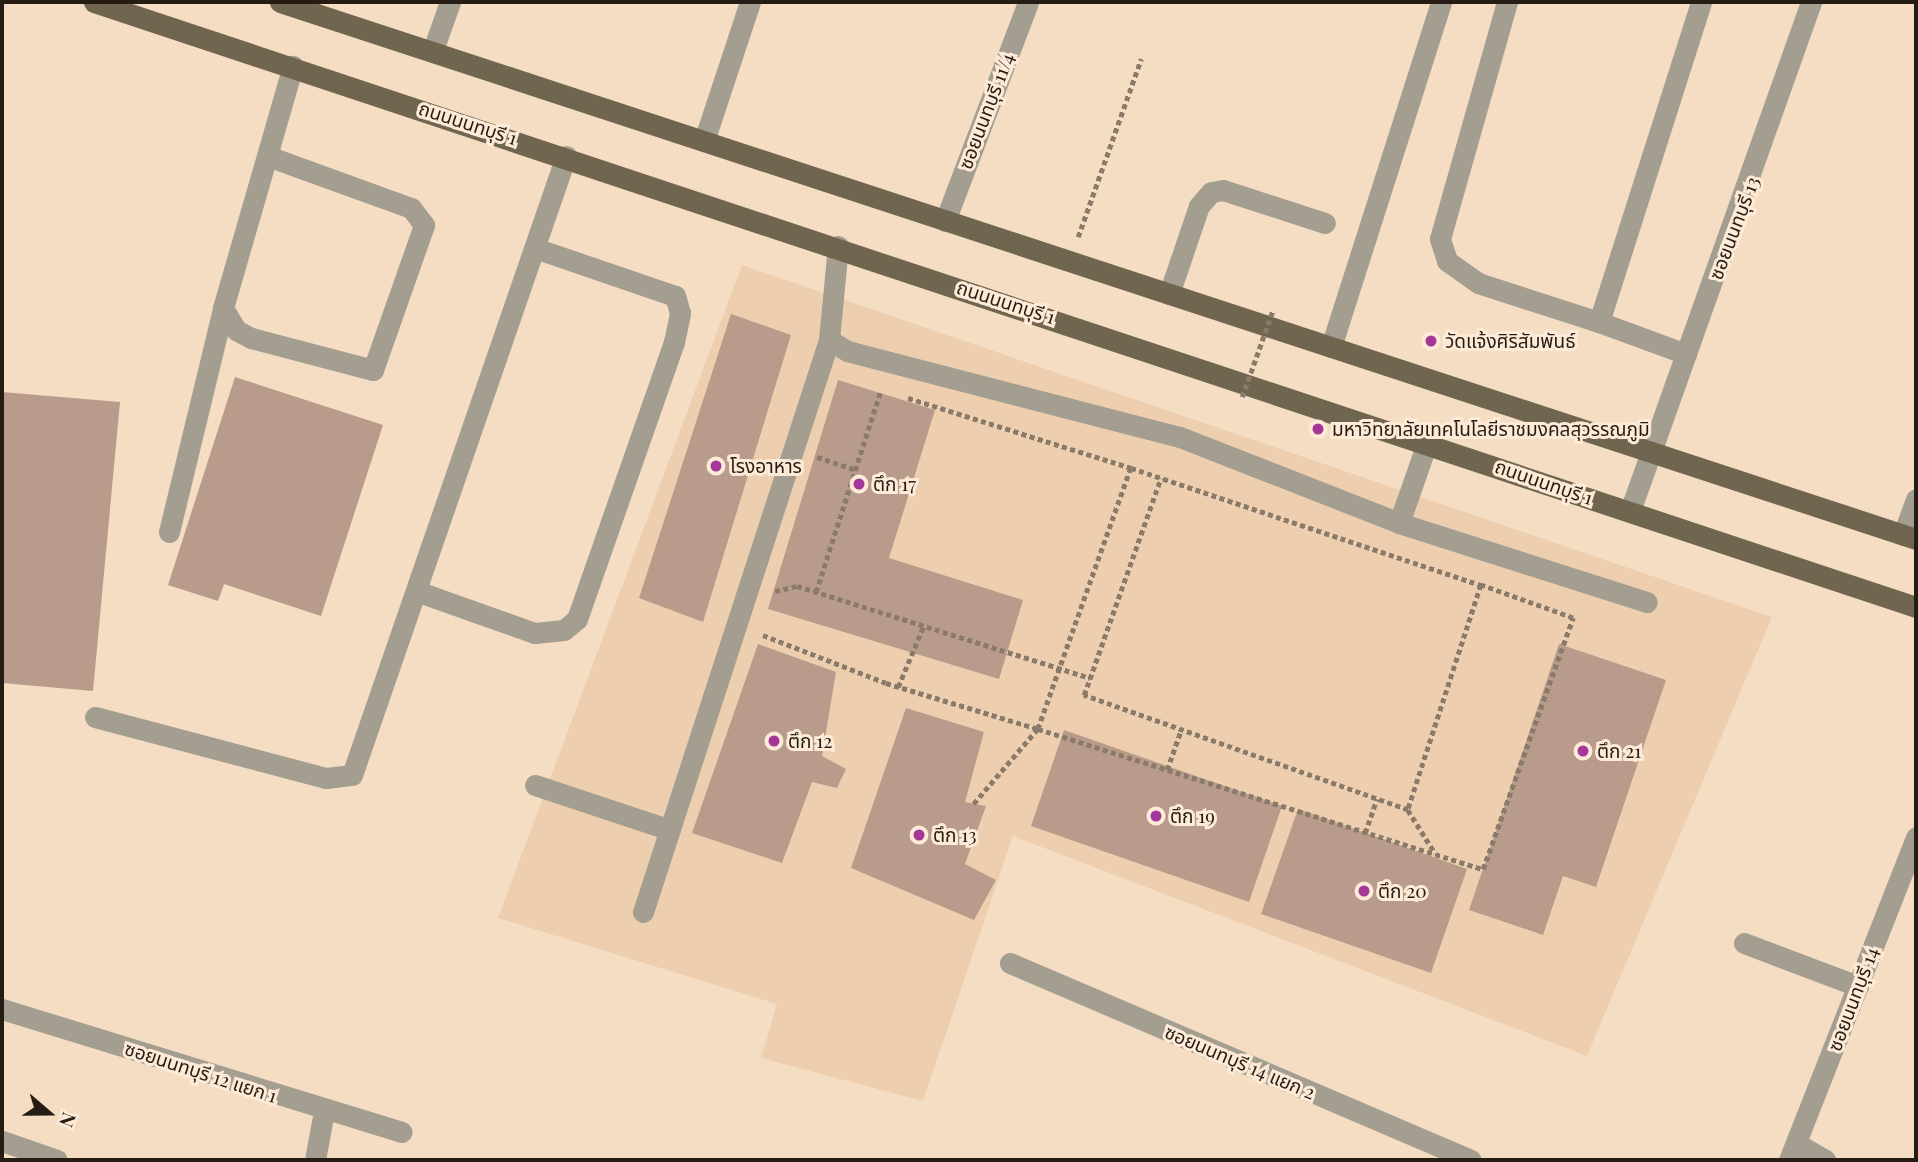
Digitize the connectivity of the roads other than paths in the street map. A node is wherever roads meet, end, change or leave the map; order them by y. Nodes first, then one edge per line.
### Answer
1 (94, 2) edge
2 (280, 2) edge
3 (450, 2) edge
4 (750, 2) edge
5 (1028, 2) edge
6 (1441, 2) edge
7 (1507, 2) edge
8 (1701, 2) edge
9 (1811, 2) edge
10 (433, 50) junction
11 (293, 66) junction
12 (704, 141) junction
13 (267, 156) junction
14 (566, 156) junction
15 (945, 221) junction
16 (1325, 223) dead end
17 (838, 246) junction
18 (536, 248) junction
19 (1169, 294) junction
20 (223, 308) junction
21 (1599, 322) junction
22 (828, 341) junction
23 (1331, 347) junction
24 (1686, 354) junction
25 (1427, 443) junction
26 (1650, 452) junction
27 (1916, 499) edge
28 (1630, 511) junction
29 (1399, 523) junction
30 (169, 532) dead end
31 (1910, 537) edge
32 (419, 592) junction
33 (1647, 602) dead end
34 (1916, 607) edge
35 (95, 717) dead end
36 (536, 785) dead end
37 (670, 830) junction
38 (1916, 837) edge
39 (643, 912) dead end
40 (1744, 943) dead end
41 (1010, 963) dead end
42 (1858, 986) junction
43 (2, 1009) edge
44 (324, 1111) junction
45 (402, 1132) dead end
46 (2, 1141) edge
47 (1793, 1152) edge
48 (57, 1160) edge
49 (316, 1160) edge
50 (1471, 1160) edge
51 (1825, 1160) edge

1 - 11 main road, ถนนนนทบุรี 1
2 - 10 main road
3 - 10 street
4 - 12 street
5 - 15 street, ซอยนนทบุรี 11/4
6 - 23 street
7 - 21 street
8 - 21 street
9 - 24 street, ซอยนนทบุรี 13
10 - 12 main road
11 - 13 street
11 - 14 main road, ถนนนนทบุรี 1
12 - 15 main road
13 - 20 street
13 - 20 street
14 - 17 main road, ถนนนนทบุรี 1
14 - 18 street
15 - 19 main road
16 - 19 street
17 - 22 street
17 - 25 main road, ถนนนนทบุรี 1
18 - 32 street
18 - 32 street
19 - 23 main road
20 - 30 street
21 - 24 street
22 - 29 street
22 - 37 street
23 - 26 main road
24 - 26 street, ซอยนนทบุรี 13
25 - 28 main road, ถนนนนทบุรี 1
25 - 29 street
26 - 28 street, ซอยนนทบุรี 13
26 - 31 main road
27 - 31 street
28 - 34 main road, ถนนนนทบุรี 1
29 - 33 street
32 - 35 street
36 - 37 street
37 - 39 street
38 - 42 street, ซอยนนทบุรี 14
40 - 42 street
41 - 50 street, ซอยนนทบุรี 14 แยก 2
42 - 47 street, ซอยนนทบุรี 14
43 - 44 street, ซอยนนทบุรี 12 แยก 1
44 - 45 street, ซอยนนทบุรี 12 แยก 1
44 - 49 street
46 - 48 street
47 - 51 street

